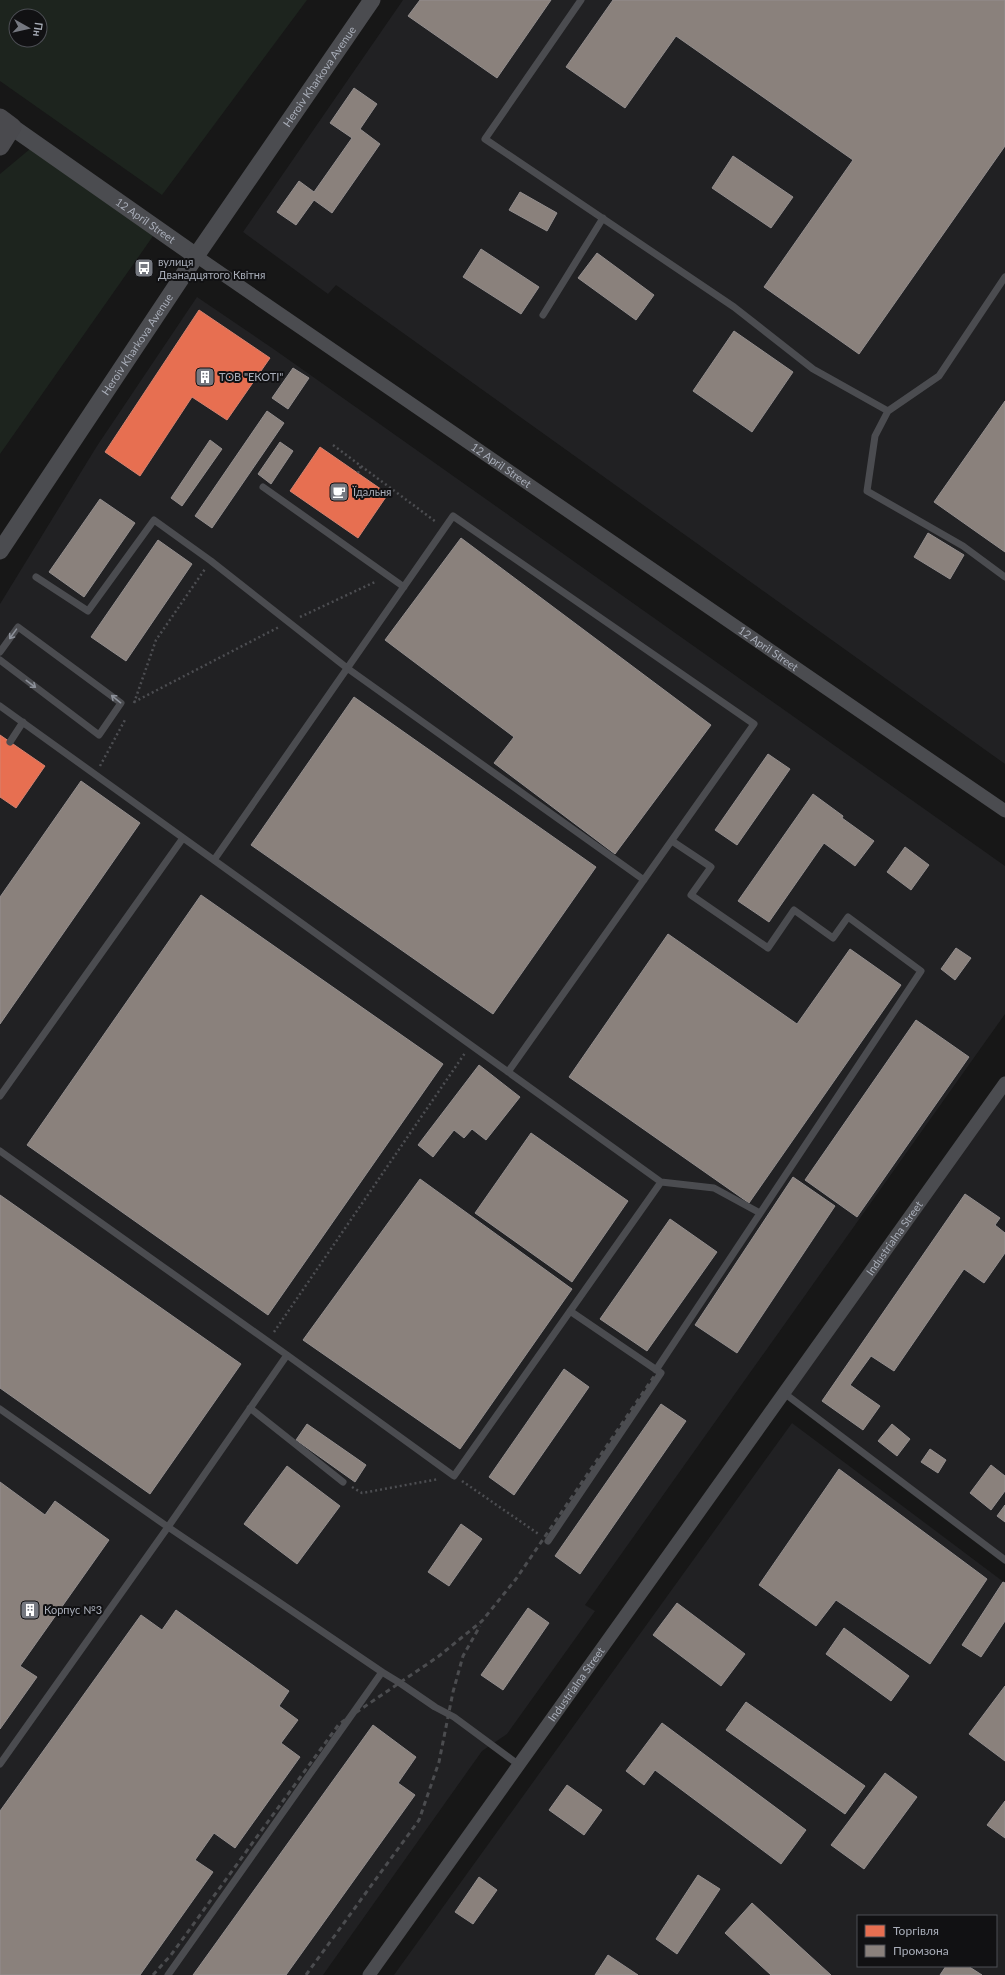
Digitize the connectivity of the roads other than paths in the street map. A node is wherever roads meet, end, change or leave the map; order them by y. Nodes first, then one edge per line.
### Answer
1 (372, 0) edge
2 (580, 0) edge
3 (6, 122) edge
4 (0, 146) edge
5 (603, 218) junction
6 (196, 256) junction
7 (1005, 277) edge
8 (543, 315) dead end
9 (888, 411) junction
10 (263, 487) dead end
11 (0, 551) edge
12 (36, 577) dead end
13 (1005, 577) edge
14 (404, 587) junction
15 (0, 652) edge
16 (0, 660) edge
17 (346, 668) junction
18 (0, 706) edge
19 (23, 722) junction
20 (10, 742) dead end
21 (1005, 811) edge
22 (183, 838) junction
23 (672, 841) junction
24 (214, 860) junction
25 (644, 880) junction
26 (508, 1072) junction
27 (1005, 1082) edge
28 (0, 1096) edge
29 (0, 1151) edge
30 (661, 1182) junction
31 (760, 1213) junction
32 (570, 1311) junction
33 (287, 1355) junction
34 (656, 1370) junction
35 (784, 1393) junction
36 (250, 1408) junction
37 (0, 1409) edge
38 (343, 1482) road end
39 (168, 1527) junction
40 (548, 1541) road end
41 (1005, 1560) edge
42 (382, 1672) junction
43 (0, 1764) edge
44 (519, 1765) junction
45 (168, 1975) edge
46 (369, 1975) edge

1 - 6 street, Heroiv Kharkova Avenue
2 - 5 lane
3 - 4 main road
3 - 6 street, 12 April Street
5 - 8 lane
5 - 9 lane
6 - 11 street, Heroiv Kharkova Avenue
6 - 21 street, 12 April Street
7 - 9 lane
9 - 13 lane
10 - 14 lane
12 - 17 lane
14 - 17 lane
14 - 23 lane
16 -> 15 lane
17 - 24 lane
17 - 25 lane
18 - 19 lane
19 - 20 lane
19 - 22 lane
22 - 24 lane
22 - 28 lane
23 - 25 lane
23 - 31 lane
24 - 26 lane
25 - 26 lane
26 - 30 lane
27 - 35 street, Industrialna Street
29 - 33 lane
30 - 31 lane
30 - 32 lane
31 - 34 lane
32 - 33 lane
32 - 34 lane
33 - 36 lane
34 - 40 lane
35 - 41 lane
35 - 44 street, Industrialna Street
36 - 38 lane
36 - 39 lane
37 - 39 lane
39 - 42 lane
39 - 43 lane
42 - 44 lane
42 - 45 lane
44 - 46 street, Industrialna Street

